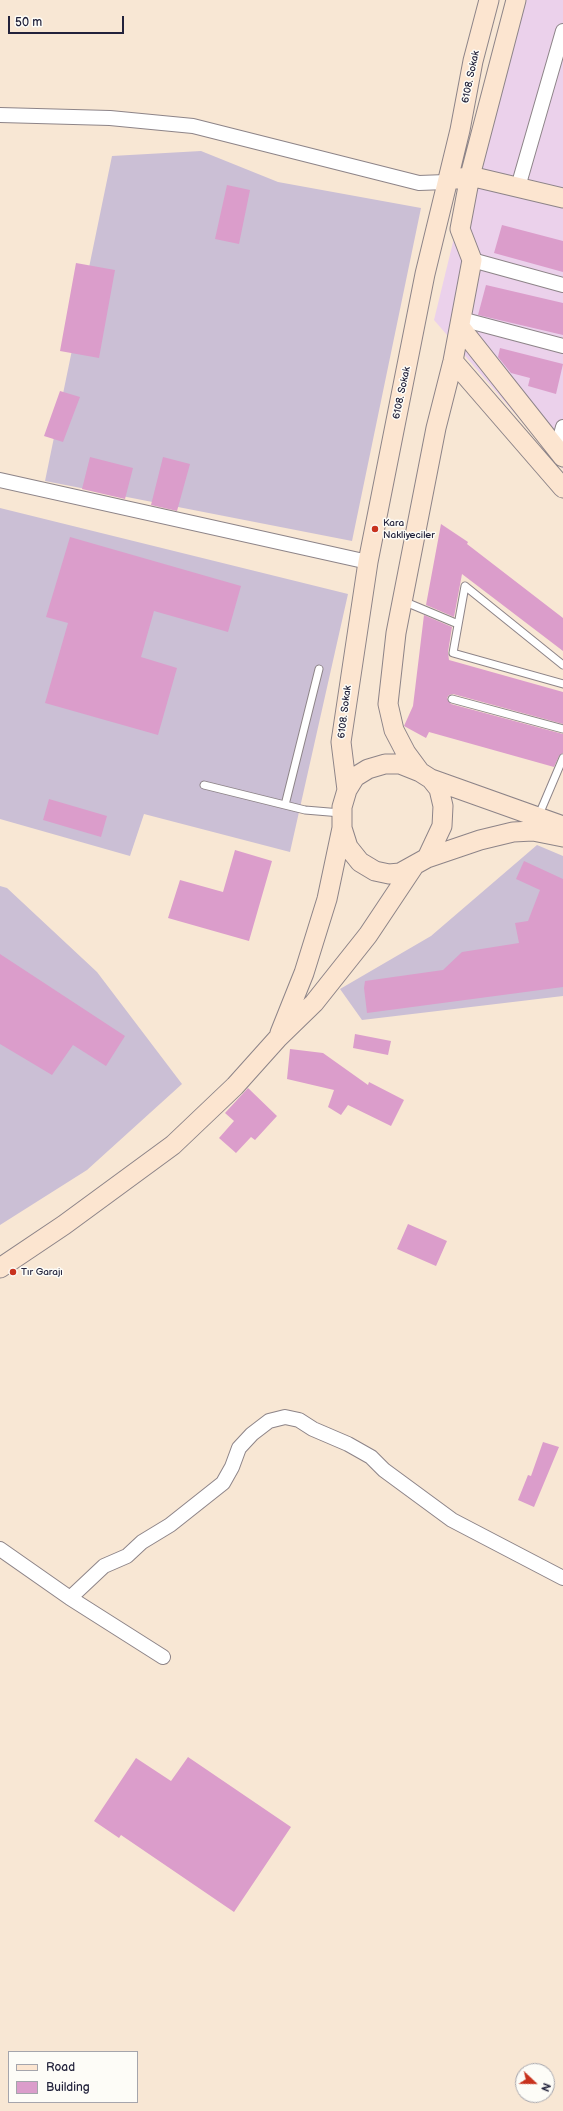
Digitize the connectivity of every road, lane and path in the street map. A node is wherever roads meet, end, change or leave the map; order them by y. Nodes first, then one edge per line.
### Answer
1 (489, 0) edge
2 (516, 0) edge
3 (563, 31) edge
4 (0, 115) edge
5 (470, 176) junction
6 (446, 182) junction
7 (518, 187) junction
8 (563, 198) edge
9 (472, 260) junction
10 (563, 285) edge
11 (460, 323) junction
12 (563, 346) edge
13 (453, 361) junction
14 (563, 427) edge
15 (560, 453) edge
16 (0, 480) edge
17 (563, 488) edge
18 (368, 562) junction
19 (402, 601) junction
20 (458, 624) junction
21 (563, 665) edge
22 (319, 669) dead end
23 (563, 684) edge
24 (452, 700) dead end
25 (563, 729) edge
26 (563, 758) edge
27 (426, 775) junction
28 (204, 785) dead end
29 (347, 790) junction
30 (285, 805) junction
31 (538, 818) junction
32 (342, 820) junction
33 (563, 826) edge
34 (563, 837) edge
35 (421, 862) junction
36 (278, 1038) junction
37 (0, 1268) edge
38 (0, 1549) edge
39 (563, 1578) edge
40 (70, 1598) junction
41 (163, 1658) dead end

1 - 6 main road, 6108. Sokak
2 - 5 main road
3 - 7 street
4 - 6 street
5 - 6 main road
5 - 7 main road
5 - 9 main road
6 - 18 main road, 6108. Sokak
7 - 8 main road
9 - 10 street
9 - 11 main road
11 - 12 street
11 - 13 main road
11 - 15 main road
13 - 17 main road
13 - 19 main road
14 - 15 street
16 - 18 street
18 - 29 main road, 6108. Sokak
19 - 20 lane
19 - 27 main road
20 - 21 lane
20 - 23 lane
22 - 30 lane
24 - 25 lane
26 - 31 lane
27 - 29 main road
27 - 31 main road
27 - 35 main road
28 - 30 lane
29 - 32 main road
30 - 32 lane
31 - 33 main road
32 - 35 main road
32 - 36 main road
34 - 35 main road
35 - 36 main road
36 - 37 main road
38 - 40 street
39 - 40 street
40 - 41 street

